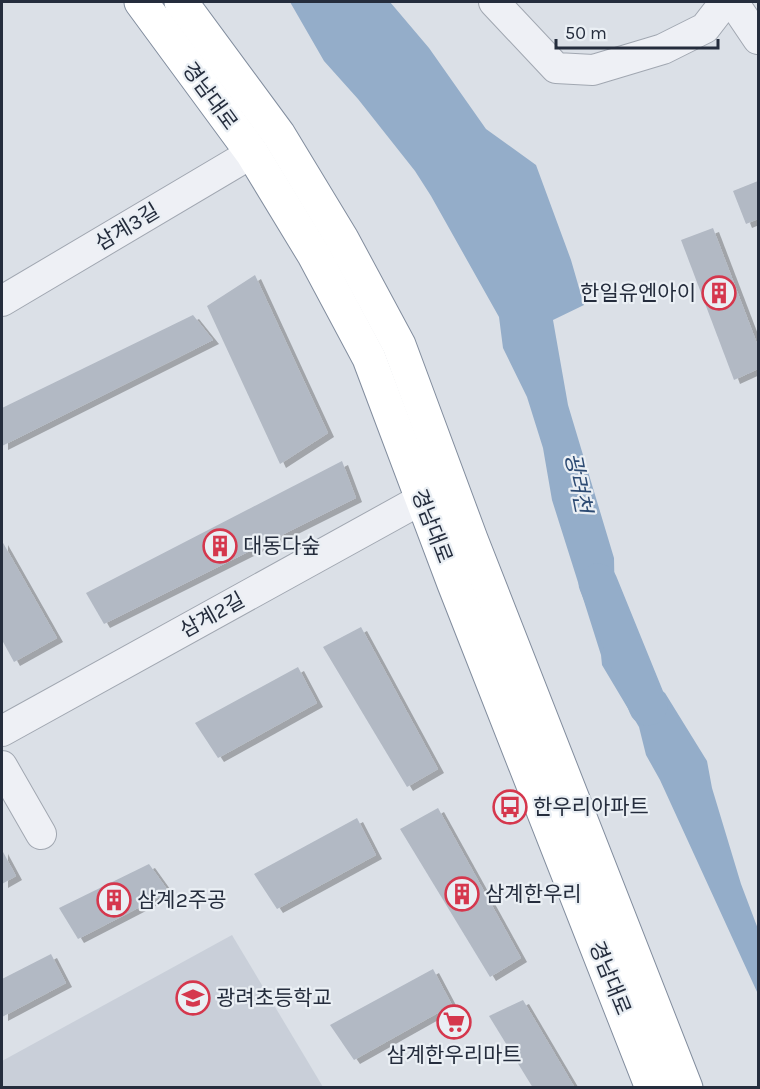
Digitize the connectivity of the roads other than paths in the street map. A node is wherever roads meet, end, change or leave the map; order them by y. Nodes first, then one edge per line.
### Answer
1 (141, 2) edge
2 (181, 2) edge
3 (494, 2) edge
4 (725, 2) edge
5 (733, 2) edge
6 (759, 39) edge
7 (252, 153) junction
8 (2, 301) edge
9 (422, 499) junction
10 (2, 731) edge
11 (2, 766) edge
12 (41, 834) dead end
13 (652, 1088) edge
14 (686, 1088) edge

1 - 7 highway, 경남대로
2 - 14 highway, 경남대로
3 - 4 street
5 - 6 street
7 - 8 street, 삼계3길
7 - 9 highway, 경남대로
9 - 10 street, 삼계2길
9 - 13 highway, 경남대로
11 - 12 street

